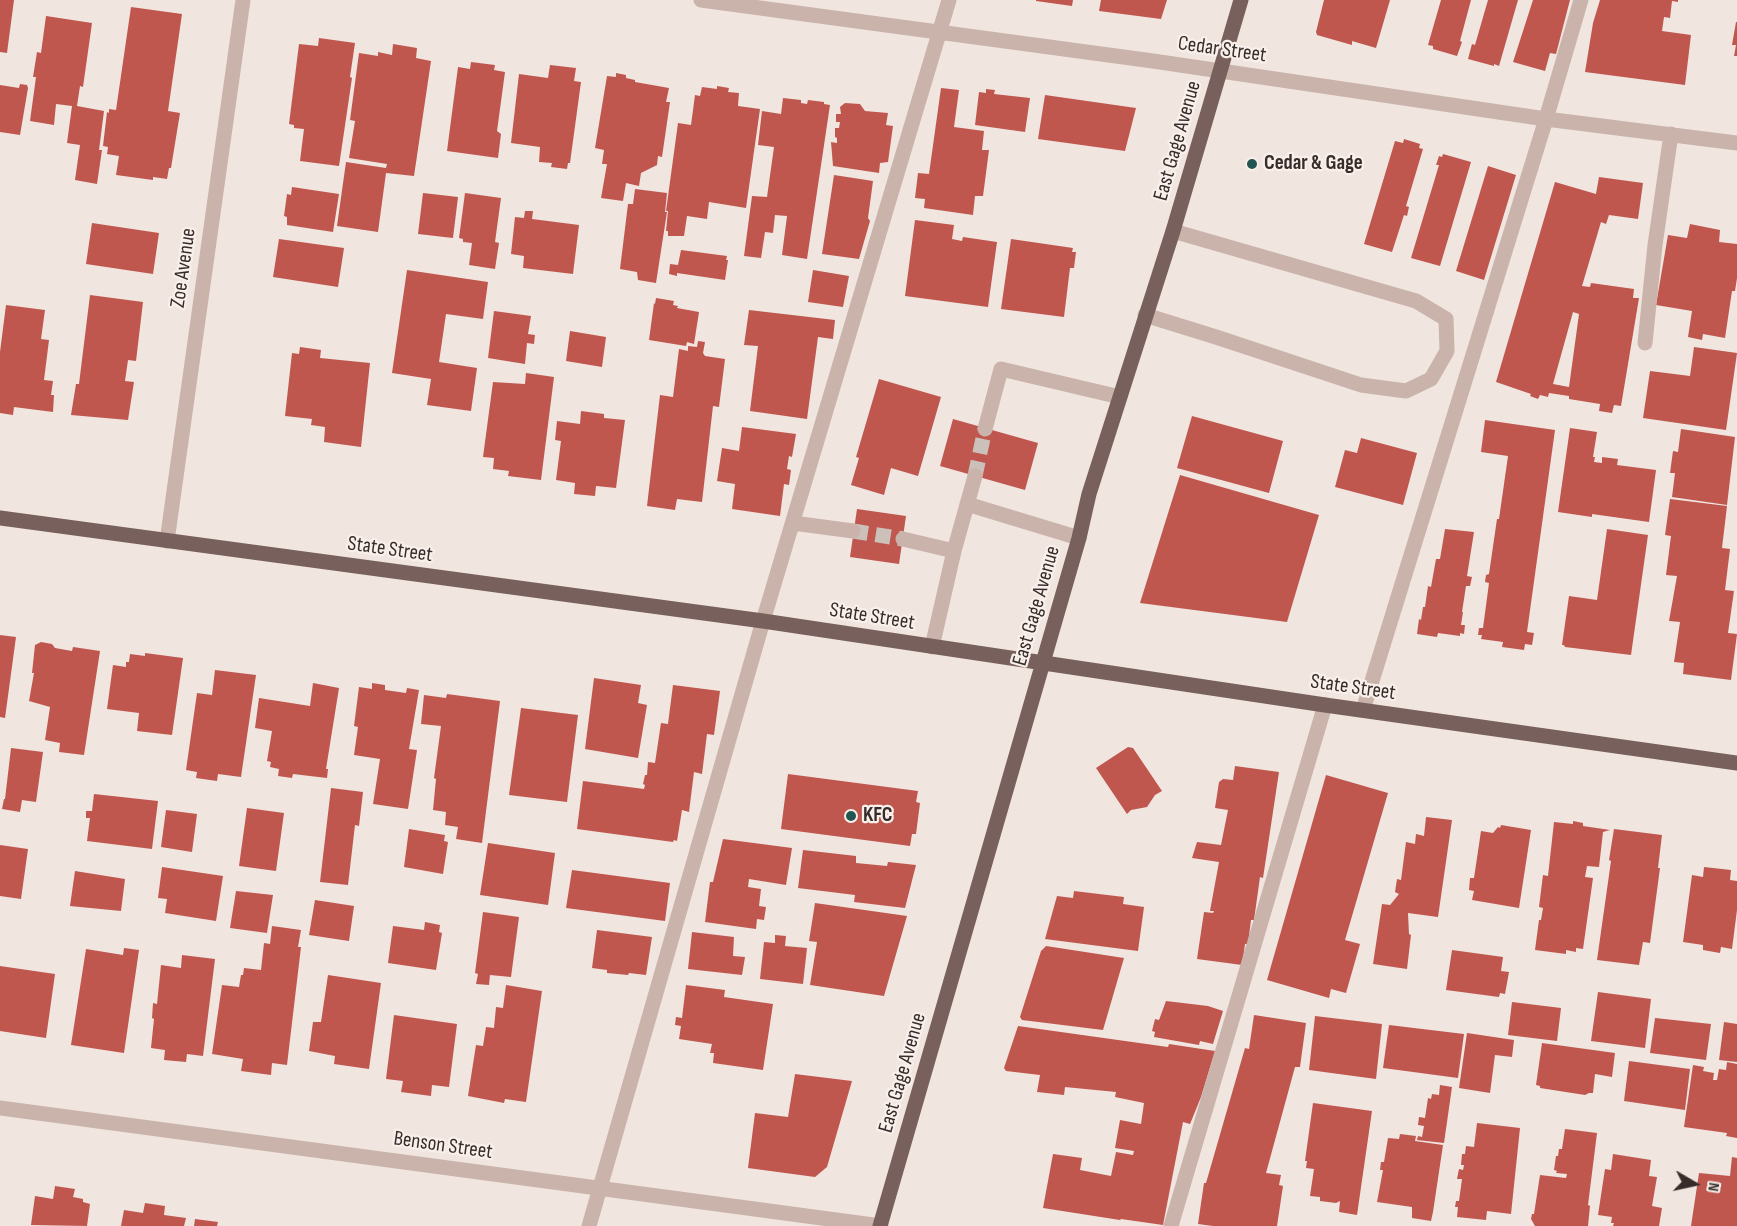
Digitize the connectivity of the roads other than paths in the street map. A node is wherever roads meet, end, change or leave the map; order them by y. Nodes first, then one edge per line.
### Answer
1 (243, 0) edge
2 (701, 0) edge
3 (949, 0) edge
4 (1241, 0) edge
5 (1581, 0) edge
6 (939, 32) junction
7 (1220, 71) junction
8 (1546, 119) junction
9 (1671, 135) junction
10 (1737, 143) edge
11 (1173, 231) junction
12 (1145, 315) junction
13 (1645, 343) dead end
14 (1120, 397) junction
15 (986, 429) tunnel mouth
16 (975, 476) tunnel mouth
17 (967, 504) junction
18 (0, 518) edge
19 (793, 523) junction
20 (852, 531) tunnel mouth
21 (1079, 538) junction
22 (903, 539) tunnel mouth
23 (167, 541) junction
24 (954, 550) junction
25 (763, 621) junction
26 (932, 647) junction
27 (1043, 663) junction
28 (1325, 705) junction
29 (1363, 710) junction
30 (1737, 763) edge
31 (0, 1108) edge
32 (600, 1189) junction
33 (589, 1226) edge
34 (880, 1226) edge
35 (1171, 1226) edge

1 - 23 street, Zoe Avenue
2 - 6 street, Cedar Street
3 - 6 street
4 - 7 main road, East Gage Avenue
5 - 8 street
6 - 7 street, Cedar Street
6 - 19 street
7 - 8 street, Cedar Street
7 - 11 main road, East Gage Avenue
8 - 9 street, Cedar Street
8 - 29 street
9 - 10 street, Cedar Street
9 - 13 street
11 - 12 main road, East Gage Avenue
11 - 12 street
12 - 14 main road, East Gage Avenue
14 - 15 street
14 - 21 main road, East Gage Avenue
16 - 17 street
17 - 21 street
17 - 24 street
18 - 23 main road, State Street
19 - 20 street
19 - 25 street
21 - 27 main road, East Gage Avenue
22 - 24 street
23 - 25 main road, State Street
24 - 26 street
25 - 26 main road, State Street
25 - 32 street
26 - 27 main road, State Street
27 - 28 main road, State Street
27 - 34 main road, East Gage Avenue
28 - 29 main road, State Street
28 - 35 street
29 - 30 main road, State Street
31 - 32 street, Benson Street
32 - 33 street
32 - 34 street, Benson Street

